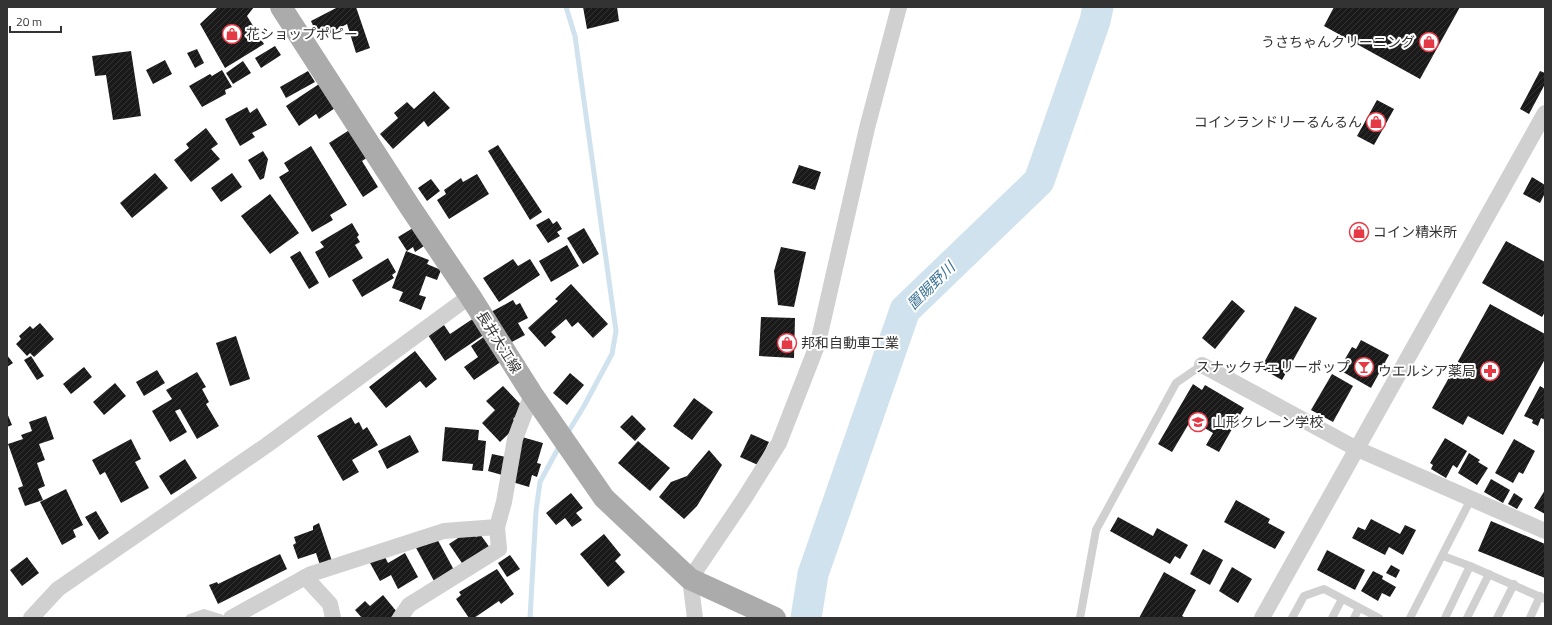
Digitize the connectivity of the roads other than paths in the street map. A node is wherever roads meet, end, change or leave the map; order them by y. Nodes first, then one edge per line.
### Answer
1 (281, 7) edge
2 (899, 7) edge
3 (1545, 113) edge
4 (470, 296) junction
5 (1202, 365) joint
6 (532, 394) junction
7 (1355, 448) junction
8 (1471, 499) junction
9 (497, 527) junction
10 (1545, 531) edge
11 (1443, 556) junction
12 (1470, 566) junction
13 (1490, 574) junction
14 (305, 577) junction
15 (690, 579) junction
16 (1514, 584) junction
17 (1543, 598) edge
18 (1342, 599) junction
19 (1359, 608) junction
20 (766, 614) edge
21 (31, 618) edge
22 (190, 618) edge
23 (220, 618) edge
24 (231, 618) edge
25 (333, 618) edge
26 (400, 618) edge
27 (694, 618) edge
28 (1080, 618) edge
29 (1262, 618) edge
30 (1292, 618) edge
31 (1332, 618) edge
32 (1354, 618) edge
33 (1378, 618) edge
34 (1410, 618) edge
35 (1445, 618) edge
36 (1467, 618) edge
37 (1498, 618) edge
38 (1530, 618) edge

1 - 4 main road, 長井大江線
2 - 15 street
3 - 7 street
4 - 6 main road, 長井大江線
4 - 21 street
5 - 7 street
5 - 28 lane
6 - 9 street
6 - 15 main road, 長井大江線
7 - 8 street
7 - 29 street
8 - 10 street
8 - 11 lane
9 - 14 street
9 - 26 street
11 - 12 lane
11 - 34 lane
12 - 13 lane
12 - 35 lane
13 - 16 lane
13 - 36 lane
14 - 24 street
14 - 25 street
15 - 20 main road, 長井大江線
15 - 27 street
16 - 17 lane
16 - 37 lane
17 - 38 lane
18 - 19 lane
18 - 30 lane
18 - 31 lane
19 - 32 lane
19 - 33 lane
22 - 23 lane

